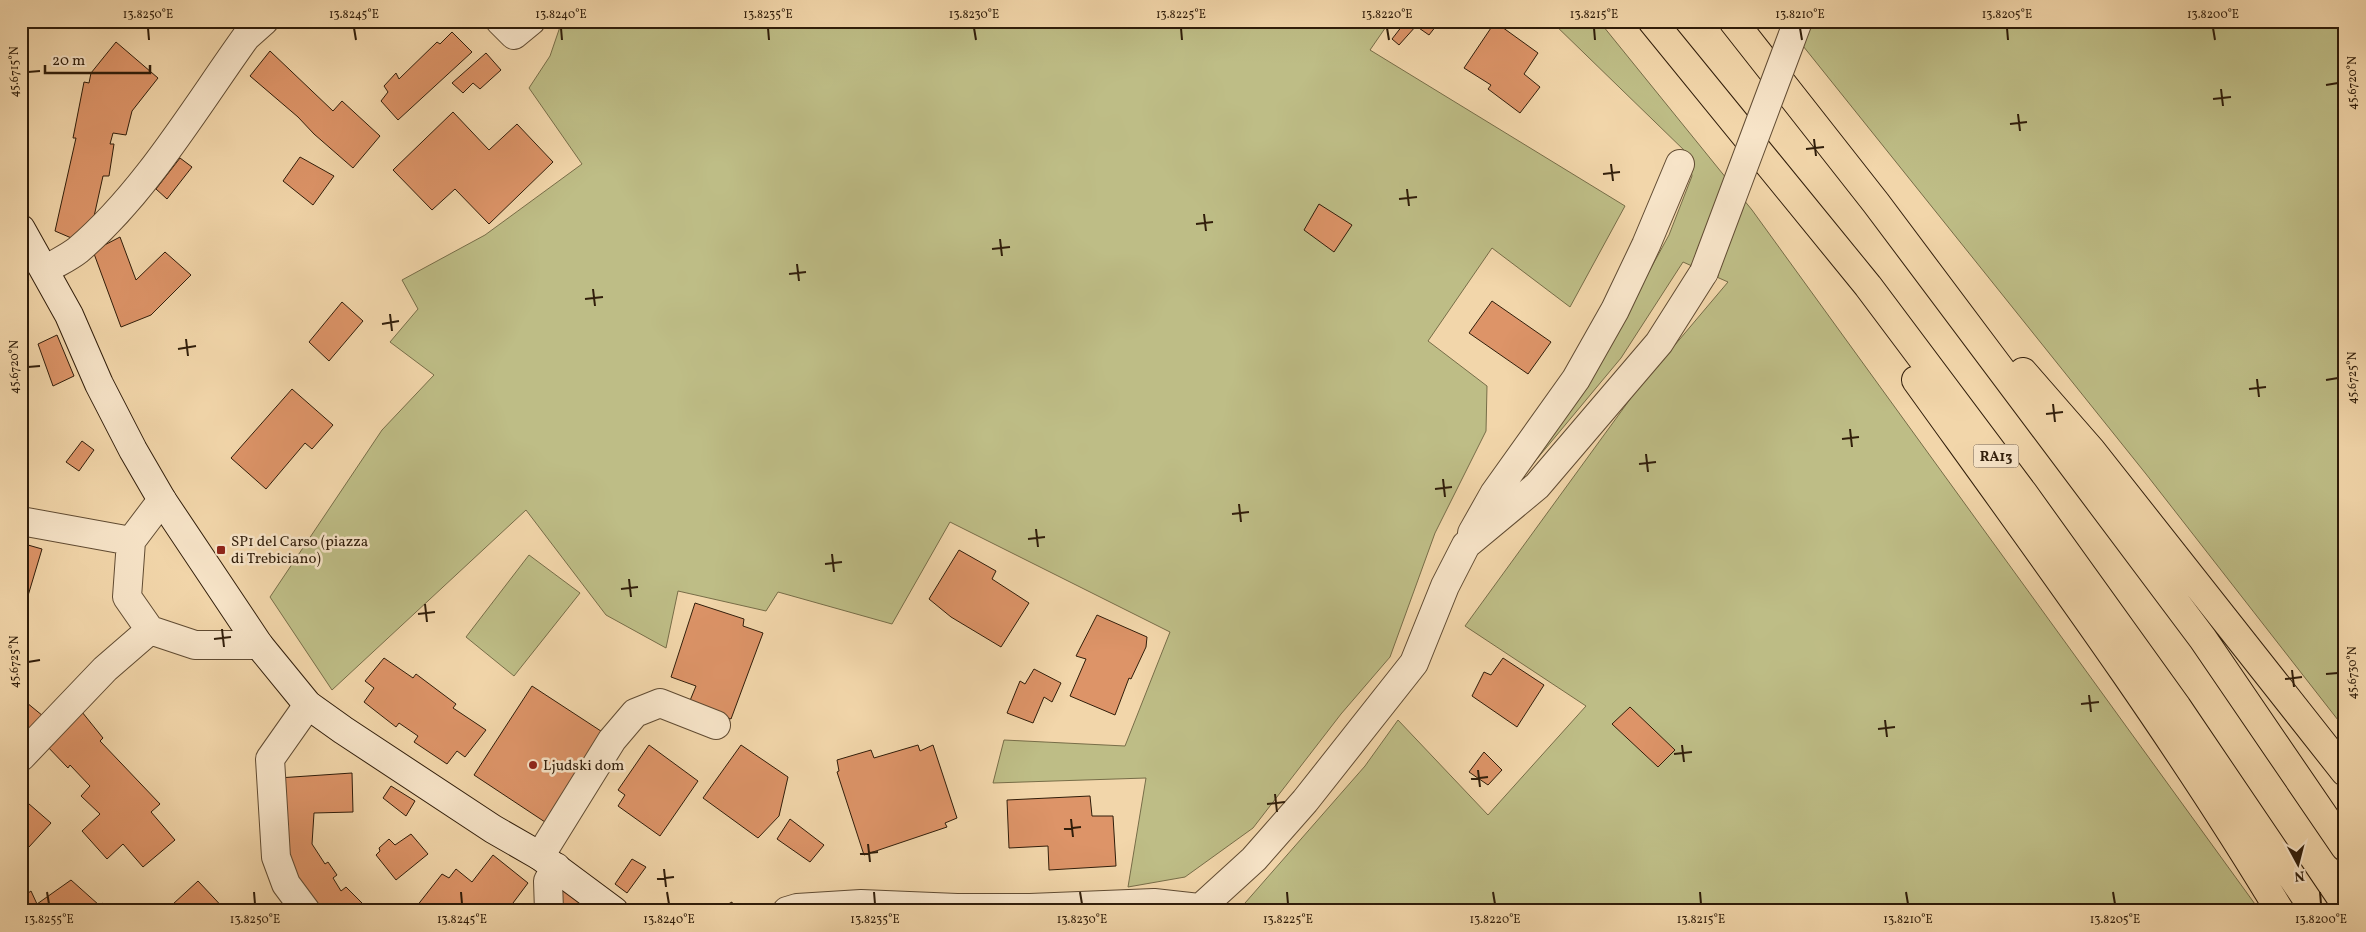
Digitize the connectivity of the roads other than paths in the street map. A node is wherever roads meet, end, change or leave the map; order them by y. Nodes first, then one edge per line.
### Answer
1 (264, 21) edge
2 (500, 21) edge
3 (530, 21) edge
4 (1652, 21) edge
5 (1733, 21) edge
6 (1798, 21) edge
7 (1702, 86) junction
8 (1680, 164) dead end
9 (1876, 203) junction
10 (21, 230) edge
11 (45, 270) junction
12 (162, 500) junction
13 (21, 521) edge
14 (132, 541) junction
15 (1466, 545) junction
16 (150, 630) junction
17 (259, 645) junction
18 (308, 705) junction
19 (716, 725) dead end
20 (21, 757) edge
21 (2345, 772) edge
22 (2345, 846) edge
23 (548, 861) junction
24 (1198, 909) edge
25 (306, 911) edge
26 (549, 911) edge
27 (614, 911) edge
28 (787, 911) edge
29 (2280, 911) edge
30 (2315, 911) edge

1 - 11 street
2 - 3 street
4 - 7 highway, RA13
5 - 9 highway
6 - 15 street, bridge
7 - 29 highway
7 - 30 highway, RA13
8 - 15 street
9 - 21 highway
9 - 22 highway
10 - 11 street
11 - 12 street
12 - 14 street
12 - 17 street
13 - 14 street
14 - 16 street
15 - 24 street
16 - 17 street
16 - 20 street
17 - 18 street
18 - 23 street
18 - 25 street
19 - 23 street
23 - 26 street
23 - 27 street
24 - 28 street

